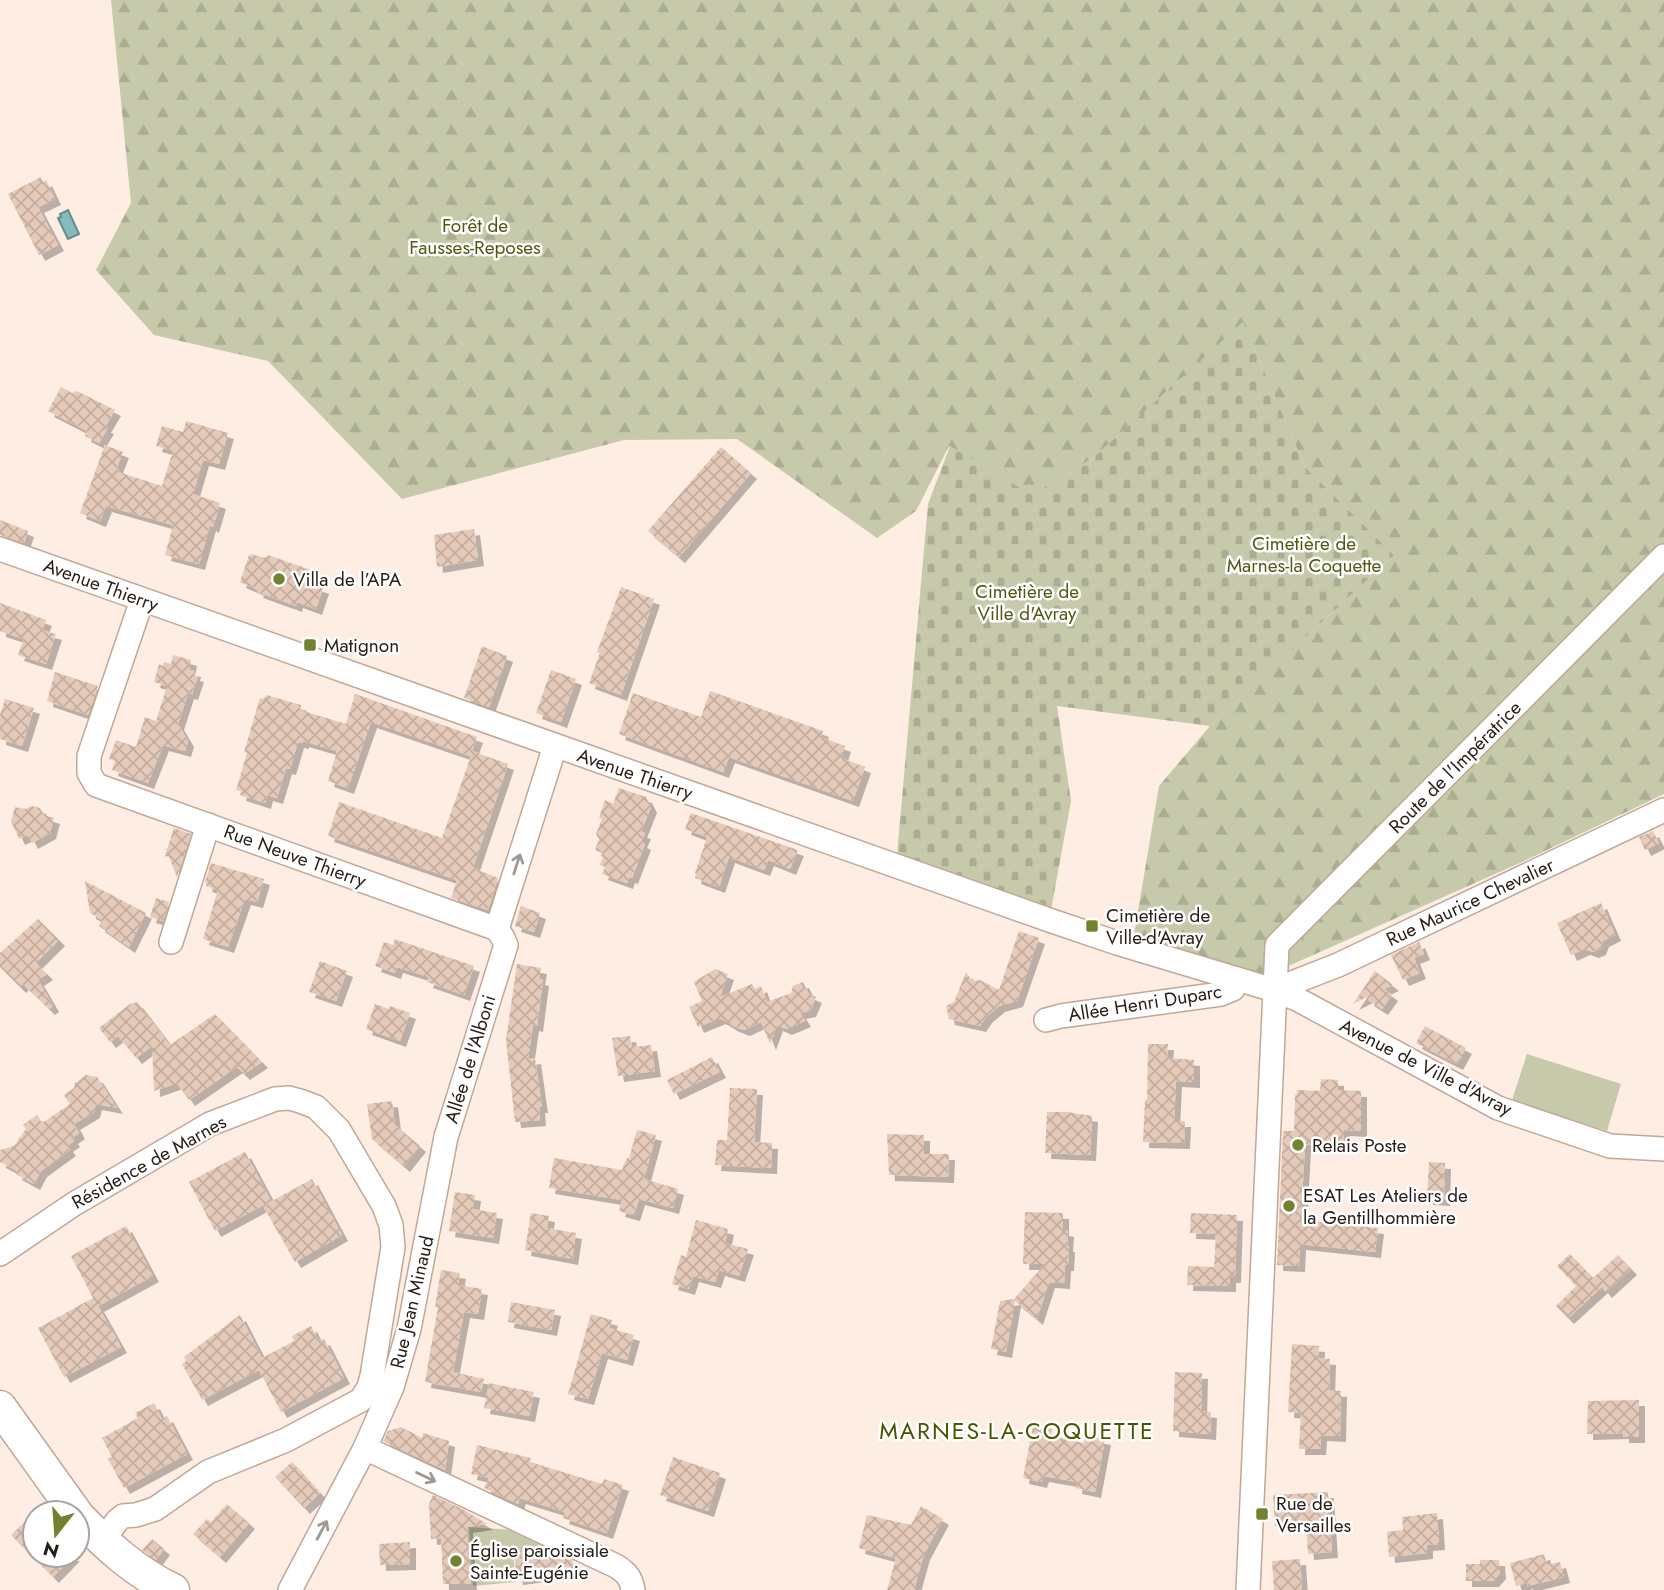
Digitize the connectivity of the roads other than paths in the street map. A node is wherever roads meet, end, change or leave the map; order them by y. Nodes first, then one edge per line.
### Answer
1 (0, 548) edge
2 (1664, 556) edge
3 (142, 600) junction
4 (555, 746) junction
5 (1664, 810) edge
6 (208, 825) junction
7 (497, 929) junction
8 (172, 942) dead end
9 (1237, 979) junction
10 (1274, 990) junction
11 (1046, 1020) dead end
12 (1664, 1149) edge
13 (436, 1192) joint
14 (0, 1254) edge
15 (0, 1407) edge
16 (0, 1427) edge
17 (365, 1448) junction
18 (54, 1498) edge
19 (91, 1536) edge
20 (91, 1538) edge
21 (91, 1538) edge
22 (146, 1590) edge
23 (173, 1590) edge
24 (290, 1590) edge
25 (633, 1590) edge
26 (1248, 1590) edge

1 - 3 street, Avenue Thierry
2 - 10 street, Route de l'Impératrice
3 - 4 street, Avenue Thierry
3 - 6 street, Rue Neuve Thierry
7 -> 4 street
4 - 9 street, Avenue Thierry
5 - 10 street, Rue Maurice Chevalier
6 - 7 street, Rue Neuve Thierry
6 - 8 street
7 - 13 street, Allée de l'Alboni
9 - 10 street, Avenue Thierry
9 - 11 street, Allée Henri Duparc
10 - 12 street, Avenue de Ville d'Avray
10 - 26 street
13 - 17 street, Rue Jean Minaud
14 - 19 street, Résidence de Marnes
15 - 18 main road
16 - 18 main road
24 -> 17 street, Rue Jean Minaud
17 -> 25 street
20 - 22 main road
21 - 23 main road

